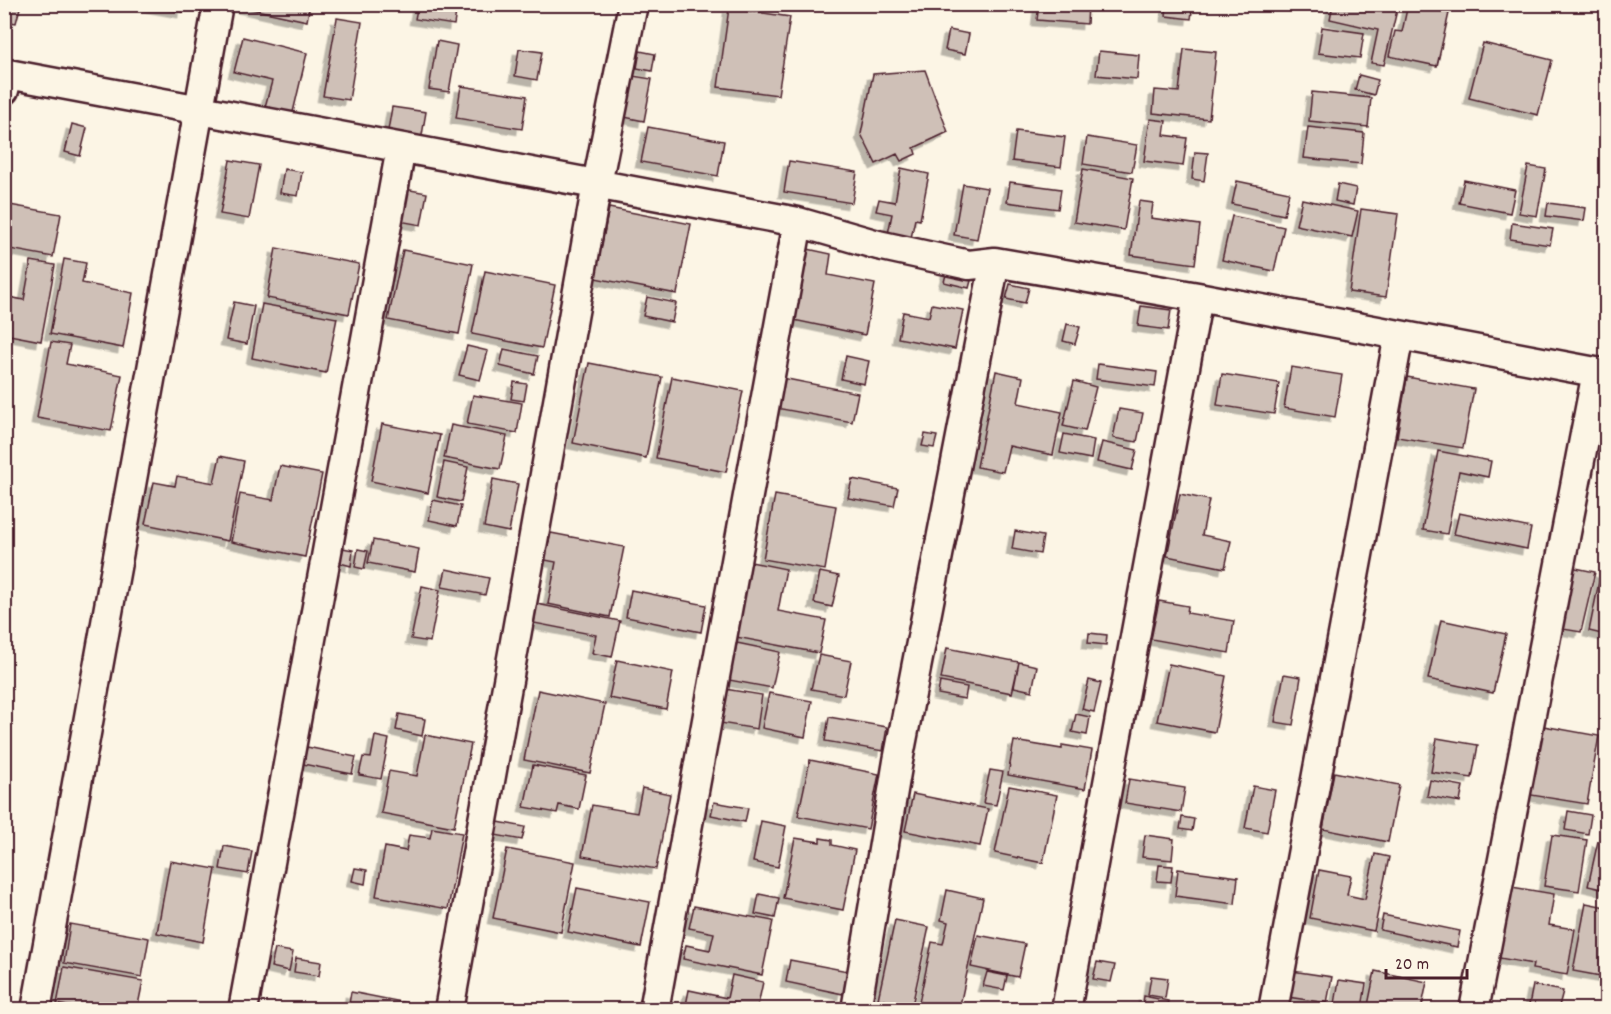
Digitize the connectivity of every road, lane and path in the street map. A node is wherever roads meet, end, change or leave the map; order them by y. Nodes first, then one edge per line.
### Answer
1 (218, 4) edge
2 (633, 4) edge
3 (4, 90) edge
4 (198, 110) junction
5 (401, 148) junction
6 (597, 184) junction
7 (798, 222) junction
8 (995, 262) junction
9 (1198, 297) junction
10 (1399, 335) junction
11 (1602, 373) edge
12 (36, 1010) edge
13 (243, 1010) edge
14 (449, 1010) edge
15 (654, 1010) edge
16 (856, 1010) edge
17 (1066, 1010) edge
18 (1273, 1010) edge
19 (1474, 1010) edge

1 - 4 street
2 - 6 street
3 - 4 street
4 - 5 street
4 - 12 street
5 - 6 street
5 - 13 street
6 - 7 street
6 - 14 street
7 - 8 street
7 - 15 street
8 - 9 street
8 - 16 street
9 - 10 street
9 - 17 street
10 - 11 street
10 - 18 street
11 - 19 street

